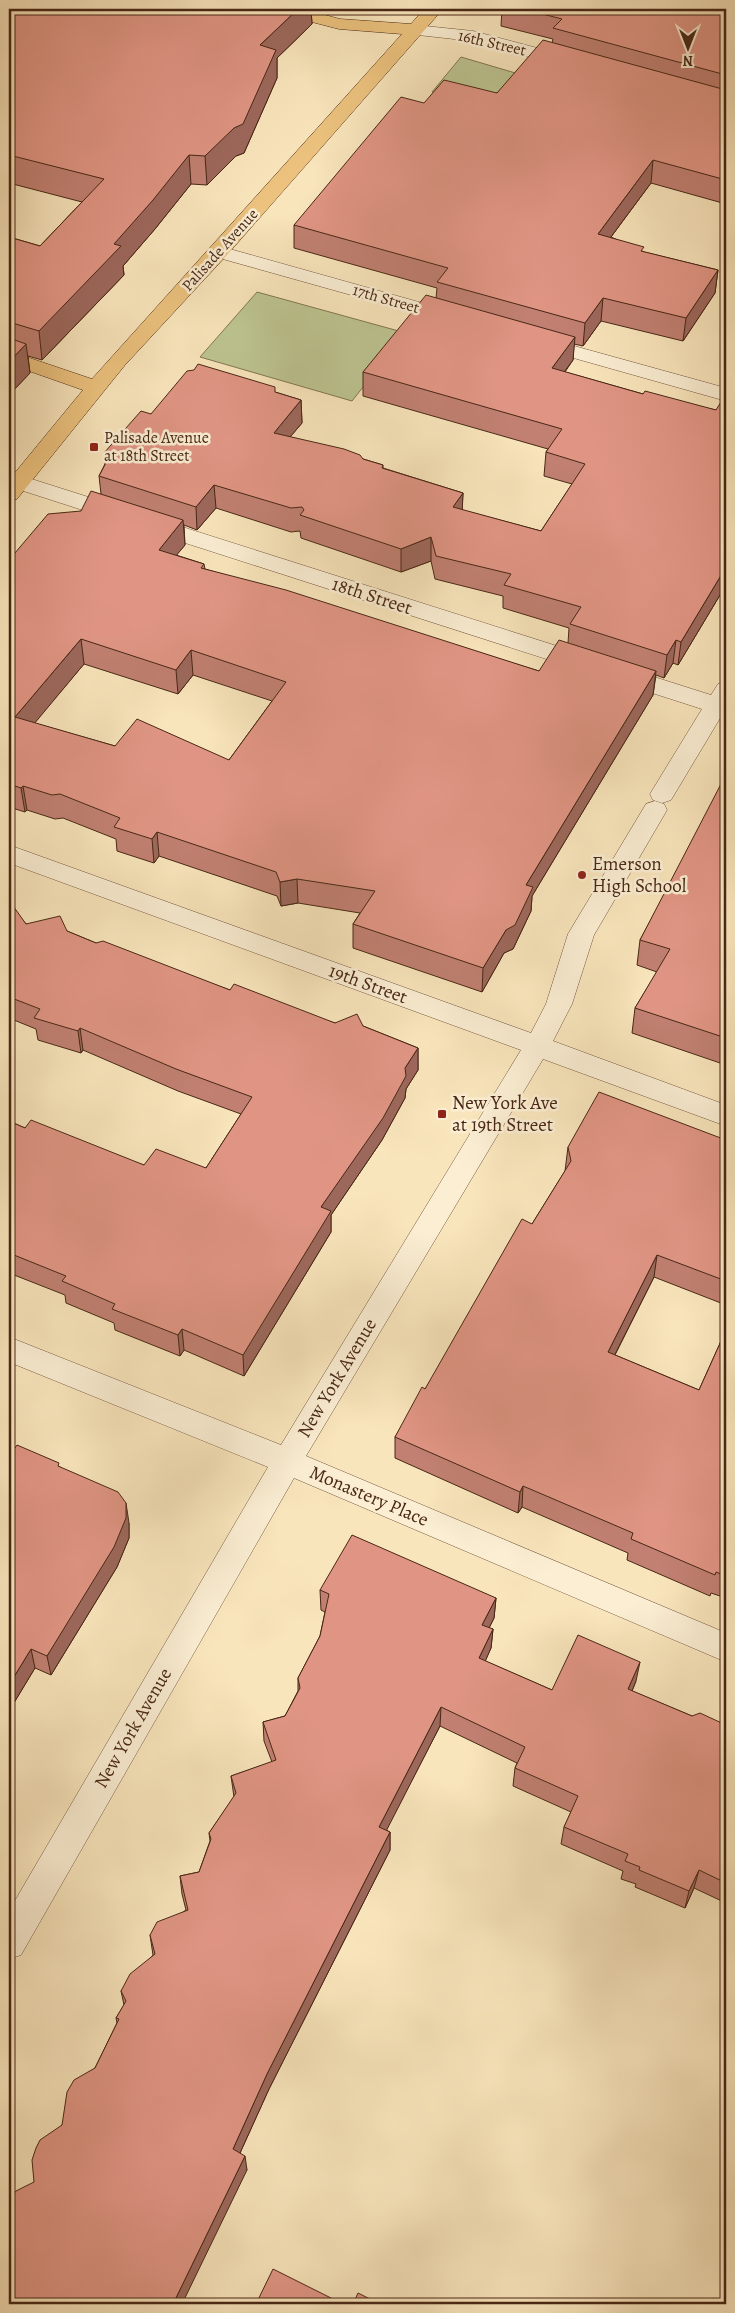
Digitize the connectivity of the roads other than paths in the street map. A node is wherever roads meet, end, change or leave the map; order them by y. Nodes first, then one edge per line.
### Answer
1 (283, 9) edge
2 (434, 9) edge
3 (415, 30) junction
4 (586, 67) edge
5 (219, 252) junction
6 (471, 323) edge
7 (518, 336) edge
8 (9, 357) edge
9 (96, 388) junction
10 (726, 396) edge
11 (14, 488) edge
12 (723, 700) edge
13 (9, 854) edge
14 (538, 1045) junction
15 (726, 1116) edge
16 (9, 1349) edge
17 (287, 1462) junction
18 (726, 1648) edge
19 (9, 1943) edge

1 - 3 main road, 16th Street
2 - 3 main road, Palisade Avenue
3 - 4 street, 16th Street
3 - 5 main road, Palisade Avenue
5 - 6 street, 17th Street
5 - 9 main road, Palisade Avenue
7 - 10 street
8 - 9 main road
9 - 11 main road, Palisade Avenue
11 - 12 street, 18th Street
12 - 14 street, New York Avenue
13 - 14 street, 19th Street
14 - 15 street, 19th Street
14 - 17 street, New York Avenue
16 - 17 street, Monastery Place
17 - 18 street, Monastery Place
17 - 19 street, New York Avenue

